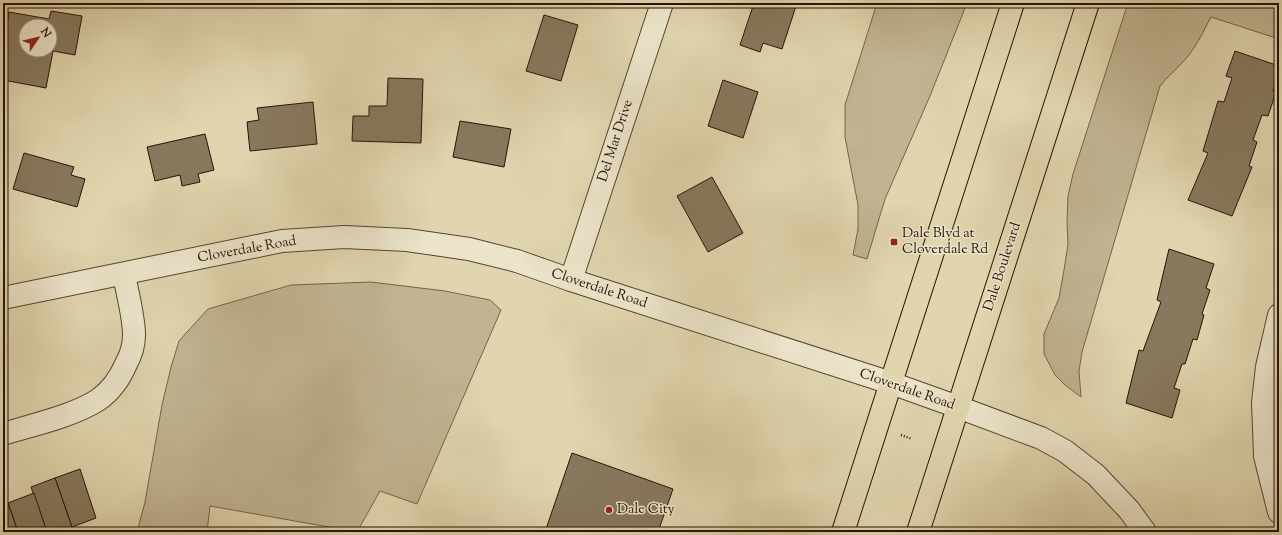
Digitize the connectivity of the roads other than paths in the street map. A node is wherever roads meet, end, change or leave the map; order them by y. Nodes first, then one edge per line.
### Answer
1 (662, 3) edge
2 (1013, 3) edge
3 (1088, 3) edge
4 (124, 274) junction
5 (571, 280) junction
6 (3, 298) edge
7 (1279, 315) edge
8 (891, 383) junction
9 (958, 407) junction
10 (3, 434) edge
11 (1279, 512) edge
12 (843, 532) edge
13 (918, 532) edge
14 (1145, 532) edge

1 - 5 street, Del Mar Drive
2 - 8 main road
3 - 9 main road, Dale Boulevard
4 - 5 street, Cloverdale Road
4 - 6 street, Cloverdale Road
4 - 10 street
5 - 8 street, Cloverdale Road
7 - 11 street
8 - 9 street, Cloverdale Road
8 - 12 main road
9 - 13 main road, Dale Boulevard
9 - 14 street, Cloverdale Road

